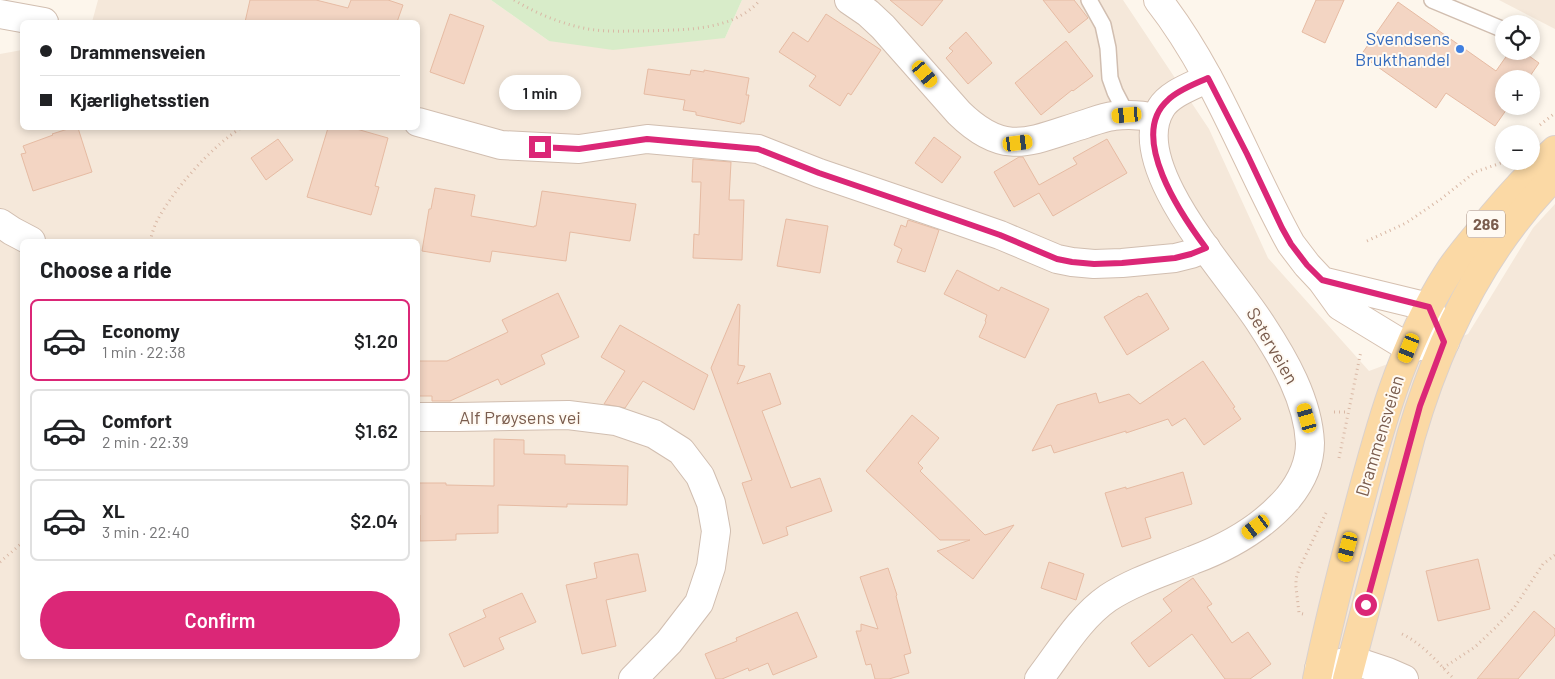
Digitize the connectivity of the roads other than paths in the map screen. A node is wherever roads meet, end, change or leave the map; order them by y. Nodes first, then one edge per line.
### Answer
1 (849, 0) edge
2 (1089, 0) edge
3 (1158, 0) edge
4 (1432, 0) edge
5 (0, 14) edge
6 (33, 20) edge
7 (1495, 26) edge
8 (1208, 78) junction
9 (1127, 115) junction
10 (1156, 118) junction
11 (420, 123) edge
12 (1555, 150) edge
13 (1555, 176) edge
14 (0, 223) edge
15 (27, 239) edge
16 (1206, 248) junction
17 (1322, 280) junction
18 (1429, 307) junction
19 (1444, 342) junction
20 (1409, 348) junction
21 (420, 416) edge
22 (1350, 670) edge
23 (1321, 676) edge
24 (633, 679) edge
25 (1040, 679) edge
26 (1404, 679) edge

1 - 9 street
2 - 9 lane
3 - 8 street
4 - 7 lane
5 - 6 street
8 - 10 street, Seterveien
8 - 17 street
9 - 10 street
10 - 16 street, Seterveien
11 - 16 street
12 - 18 main road, Drammensveien / 286
13 - 19 main road, Drammensveien / 286
14 - 15 street
16 - 25 street, Seterveien
17 - 18 street
17 - 20 street
18 - 19 street
18 - 20 main road, Drammensveien / 286
19 - 20 street
19 - 22 main road, Drammensveien / 286
20 - 23 main road, Drammensveien / 286
21 - 24 street, Alf Prøysens vei
22 - 23 street
22 - 26 street

